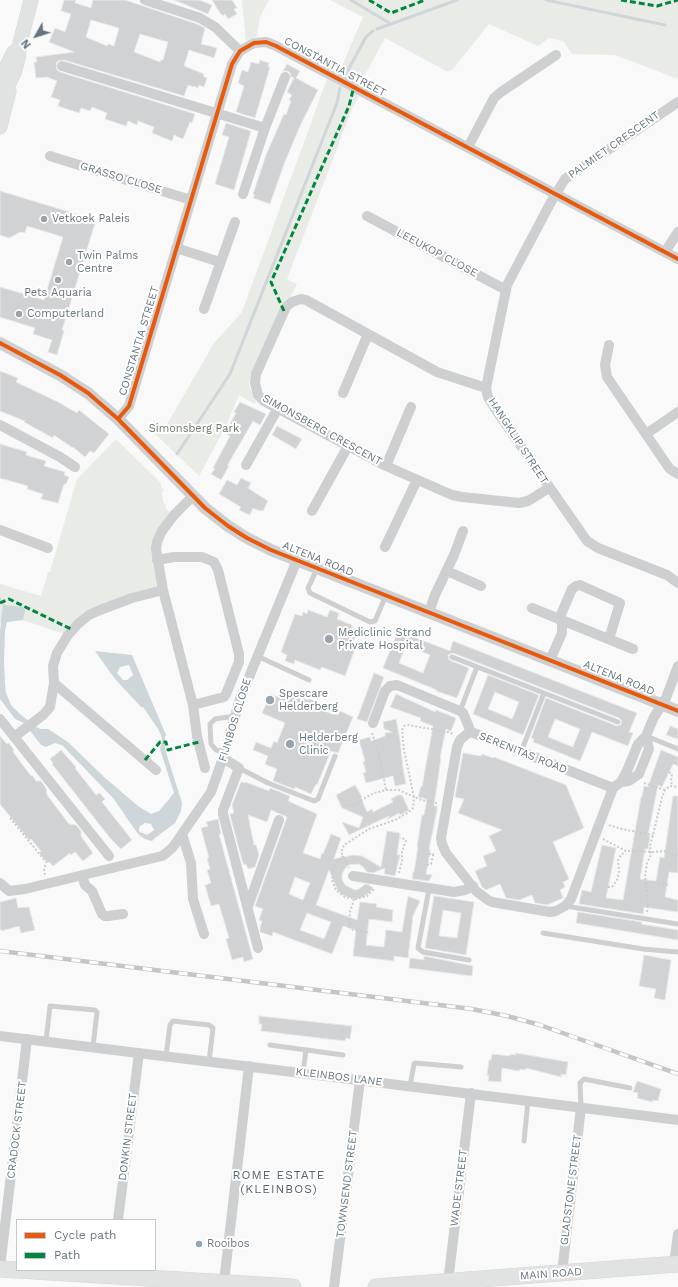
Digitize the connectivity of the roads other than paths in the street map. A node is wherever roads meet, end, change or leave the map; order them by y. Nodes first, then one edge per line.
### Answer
1 (31, 0) edge
2 (145, 0) edge
3 (240, 51) junction
4 (556, 55) dead end
5 (62, 66) dead end
6 (285, 77) dead end
7 (5, 81) edge
8 (0, 101) edge
9 (678, 102) edge
10 (217, 114) junction
11 (0, 127) edge
12 (265, 128) junction
13 (468, 147) junction
14 (50, 156) dead end
15 (243, 194) dead end
16 (556, 194) junction
17 (191, 200) junction
18 (367, 216) dead end
19 (235, 222) dead end
20 (678, 232) edge
21 (176, 248) junction
22 (665, 252) junction
23 (678, 259) edge
24 (220, 262) junction
25 (506, 290) junction
26 (204, 309) dead end
27 (368, 334) junction
28 (0, 343) edge
29 (609, 344) dead end
30 (486, 388) junction
31 (343, 394) dead end
32 (411, 407) dead end
33 (278, 408) junction
34 (678, 412) edge
35 (118, 419) junction
36 (0, 425) edge
37 (646, 434) junction
38 (348, 446) junction
39 (246, 465) dead end
40 (386, 466) junction
41 (75, 467) dead end
42 (678, 474) edge
43 (417, 480) junction
44 (549, 488) junction
45 (193, 496) junction
46 (312, 511) dead end
47 (0, 530) edge
48 (463, 531) dead end
49 (385, 547) dead end
50 (48, 548) dead end
51 (157, 560) junction
52 (298, 560) junction
53 (317, 568) junction
54 (447, 571) junction
55 (678, 583) edge
56 (481, 586) dead end
57 (163, 590) junction
58 (386, 596) junction
59 (532, 608) dead end
60 (429, 612) junction
61 (559, 619) junction
62 (609, 639) junction
63 (633, 649) dead end
64 (256, 656) junction
65 (452, 657) dead end
66 (550, 660) junction
67 (678, 666) edge
68 (477, 667) junction
69 (309, 680) dead end
70 (54, 683) junction
71 (544, 693) junction
72 (193, 705) junction
73 (661, 705) junction
74 (460, 711) junction
75 (678, 711) edge
76 (235, 716) junction
77 (0, 719) edge
78 (618, 722) dead end
79 (373, 723) road end
80 (471, 732) junction
81 (646, 736) junction
82 (14, 737) junction
83 (678, 749) edge
84 (521, 752) junction
85 (224, 755) junction
86 (335, 756) dead end
87 (205, 768) dead end
88 (239, 768) junction
89 (156, 770) dead end
90 (617, 785) junction
91 (278, 820) dead end
92 (183, 833) junction
93 (110, 856) dead end
94 (82, 874) junction
95 (353, 876) road end
96 (0, 883) edge
97 (473, 886) junction
98 (429, 889) junction
99 (248, 906) junction
100 (565, 906) junction
101 (123, 914) dead end
102 (678, 924) edge
103 (543, 933) dead end
104 (204, 934) dead end
105 (258, 948) dead end
106 (678, 952) edge
107 (469, 960) dead end
108 (0, 1036) edge
109 (27, 1039) junction
110 (46, 1042) junction
111 (270, 1045) dead end
112 (93, 1047) junction
113 (306, 1050) junction
114 (138, 1053) junction
115 (342, 1055) dead end
116 (166, 1056) junction
117 (209, 1062) junction
118 (249, 1066) junction
119 (461, 1067) dead end
120 (303, 1073) junction
121 (360, 1080) junction
122 (410, 1086) junction
123 (630, 1088) dead end
124 (471, 1094) junction
125 (528, 1100) junction
126 (581, 1107) junction
127 (678, 1120) edge
128 (524, 1141) dead end
129 (118, 1219) edge
130 (678, 1234) edge
131 (676, 1264) edge
132 (0, 1268) edge
133 (16, 1270) edge
134 (49, 1271) edge
135 (112, 1273) edge
136 (562, 1273) junction
137 (448, 1282) junction
138 (511, 1282) edge
139 (197, 1284) edge
140 (225, 1285) edge
141 (293, 1287) edge
142 (334, 1287) edge
143 (376, 1287) edge

1 - 7 main road
2 - 3 street
3 - 10 street, CONSTANTIA STREET
3 - 13 street, CONSTANTIA STREET
4 - 13 street
5 - 10 street
6 - 12 street
7 - 8 main road
7 - 11 main road
9 - 16 street, PALMIET CRESCENT
10 - 12 street
10 - 17 street, CONSTANTIA STREET
12 - 15 street
13 - 16 street, CONSTANTIA STREET
14 - 17 street, GRASSO CLOSE
16 - 22 street, CONSTANTIA STREET
16 - 25 street, HANGKLIP STREET
17 - 21 street, CONSTANTIA STREET
18 - 25 street, LEEUKOP CLOSE
19 - 24 street
20 - 22 street
21 - 24 street
21 - 35 street, CONSTANTIA STREET
22 - 23 street, CONSTANTIA STREET
24 - 26 street
25 - 30 street, HANGKLIP STREET
27 - 30 street, SIMONSBERG CRESCENT
27 - 31 street
27 - 33 street, SIMONSBERG CRESCENT
28 - 35 street, ALTENA ROAD
29 - 37 street
30 - 44 street, HANGKLIP STREET
32 - 40 street
33 - 38 street, SIMONSBERG CRESCENT
33 - 39 street
34 - 37 street
35 - 45 street, ALTENA ROAD
36 - 41 street
37 - 42 street
38 - 40 street, SIMONSBERG CRESCENT
38 - 46 street
40 - 43 street, SIMONSBERG CRESCENT
43 - 44 street, SIMONSBERG CRESCENT
43 - 49 street
44 - 55 street, HANGKLIP STREET
45 - 51 street
45 - 52 street, ALTENA ROAD
47 - 50 street
48 - 54 street
51 - 57 street
51 - 72 street
52 - 53 street, ALTENA ROAD
52 - 64 street, FIJNBOS CLOSE
53 - 58 street, ALTENA ROAD
53 - 58 lane
54 - 56 street
54 - 60 street
57 - 70 street
57 - 72 street
58 - 60 street, ALTENA ROAD
59 - 61 street
60 - 66 street, ALTENA ROAD
61 - 62 street
61 - 62 street
61 - 66 street
62 - 63 street
64 - 69 lane
64 - 76 street, FIJNBOS CLOSE
65 - 68 lane
66 - 73 street, ALTENA ROAD
67 - 73 street
68 - 71 lane
68 - 74 lane
70 - 82 street
70 - 89 street
71 - 78 lane
71 - 84 lane
72 - 87 street
73 - 75 street, ALTENA ROAD
73 - 81 street
74 - 79 street
74 - 80 street
76 - 85 street, FIJNBOS CLOSE
76 - 85 lane
77 - 82 street
80 - 84 street, SERENITAS ROAD
80 - 97 street, SERENITAS ROAD
81 - 83 lane
81 - 90 street
81 - 90 street
82 - 93 street
84 - 90 street, SERENITAS ROAD
85 - 88 street
85 - 92 street, FIJNBOS CLOSE
86 - 88 lane
88 - 99 street
90 - 100 street
91 - 99 street
92 - 94 street, FIJNBOS CLOSE
92 - 104 street
94 - 96 street, FIJNBOS CLOSE
94 - 101 street
95 - 98 street
97 - 98 street
97 - 100 street
98 - 107 lane
99 - 105 street
100 - 102 lane
103 - 106 lane
108 - 109 street, KLEINBOS LANE
109 - 110 street, KLEINBOS LANE
109 - 132 street, CRADOCK STREET
110 - 112 street, KLEINBOS LANE
110 - 112 lane
111 - 113 lane
112 - 114 street, KLEINBOS LANE
113 - 115 lane
113 - 120 lane
114 - 116 street, KLEINBOS LANE
114 - 129 street, DONKIN STREET
116 - 117 street, KLEINBOS LANE
116 - 117 lane
117 - 118 street, KLEINBOS LANE
118 - 120 street, KLEINBOS LANE
118 - 140 street
119 - 122 lane
120 - 121 street, KLEINBOS LANE
121 - 122 street, KLEINBOS LANE
121 - 142 street, TOWNSEND STREET
122 - 124 street, KLEINBOS LANE
123 - 126 lane
124 - 125 street, KLEINBOS LANE
124 - 137 street, WADE STREET
125 - 126 street, KLEINBOS LANE
125 - 128 lane
126 - 127 street, KLEINBOS LANE
126 - 136 street, GLADSTONE STREET
130 - 131 street
131 - 136 main road, MAIN ROAD
132 - 133 main road
134 - 135 main road
135 - 139 main road
136 - 138 main road, MAIN ROAD
137 - 138 main road, MAIN ROAD
137 - 143 main road, MAIN ROAD
139 - 140 main road
140 - 141 main road

